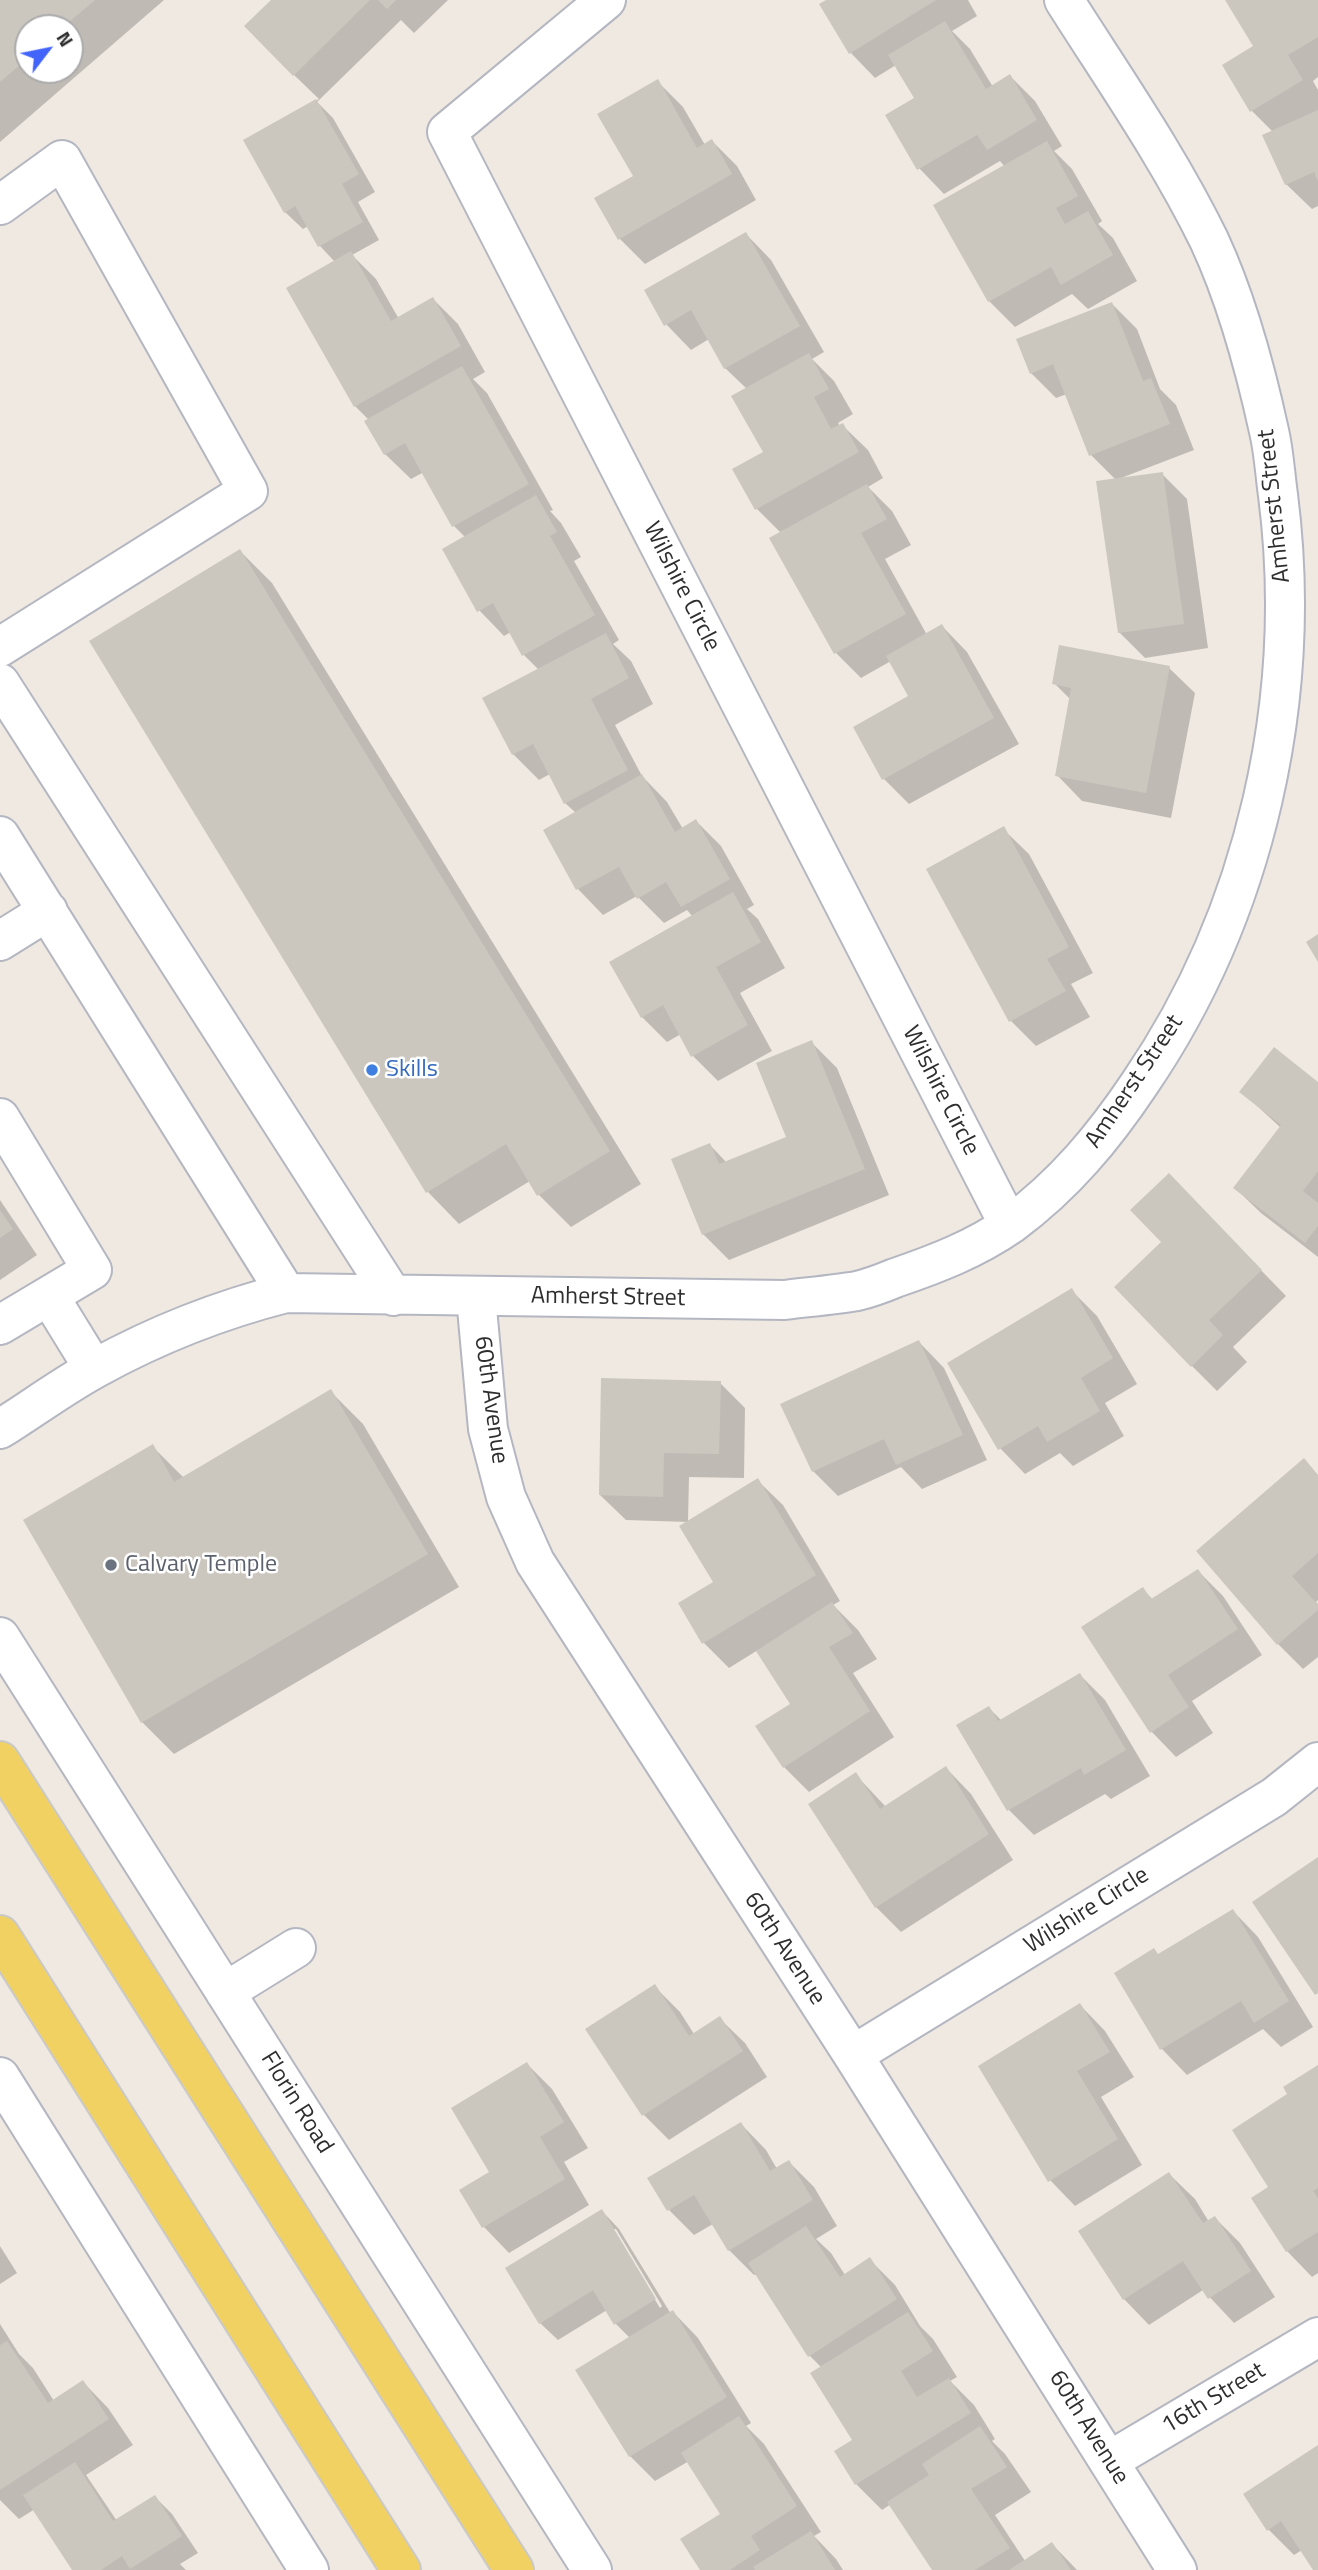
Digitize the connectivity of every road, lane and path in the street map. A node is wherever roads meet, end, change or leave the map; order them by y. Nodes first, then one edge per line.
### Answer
1 (606, 0) edge
2 (1064, 0) edge
3 (0, 205) edge
4 (0, 647) edge
5 (0, 683) edge
6 (0, 836) edge
7 (48, 911) junction
8 (0, 942) edge
9 (0, 1118) edge
10 (1009, 1225) junction
11 (286, 1293) junction
12 (49, 1296) junction
13 (393, 1296) junction
14 (476, 1297) junction
15 (0, 1325) edge
16 (94, 1369) junction
17 (0, 1429) edge
18 (0, 1637) edge
19 (0, 1761) edge
20 (1318, 1762) edge
21 (0, 1935) edge
22 (296, 1948) dead end
23 (225, 1992) junction
24 (853, 2055) junction
25 (0, 2077) edge
26 (1318, 2337) edge
27 (1109, 2461) junction
28 (309, 2570) edge
29 (401, 2570) edge
30 (514, 2570) edge
31 (592, 2570) edge
32 (1177, 2570) edge

1 - 10 street, Wilshire Circle
2 - 10 street, Amherst Street
3 - 4 street
5 - 13 street
6 - 7 street
7 - 8 street
7 - 11 street
9 - 12 street
10 - 14 street, Amherst Street
11 - 13 street, Amherst Street
11 - 16 street, Amherst Street
12 - 15 street
12 - 16 street
13 - 14 street, Amherst Street
14 - 24 street, 60th Avenue
16 - 17 street, Amherst Street
18 - 23 street, Florin Road
19 - 30 main road
20 - 24 street, Wilshire Circle
21 - 29 main road
22 - 23 street
23 - 31 street, Florin Road
24 - 27 street, 60th Avenue
25 - 28 street
26 - 27 street, 16th Street
27 - 32 street, 60th Avenue

